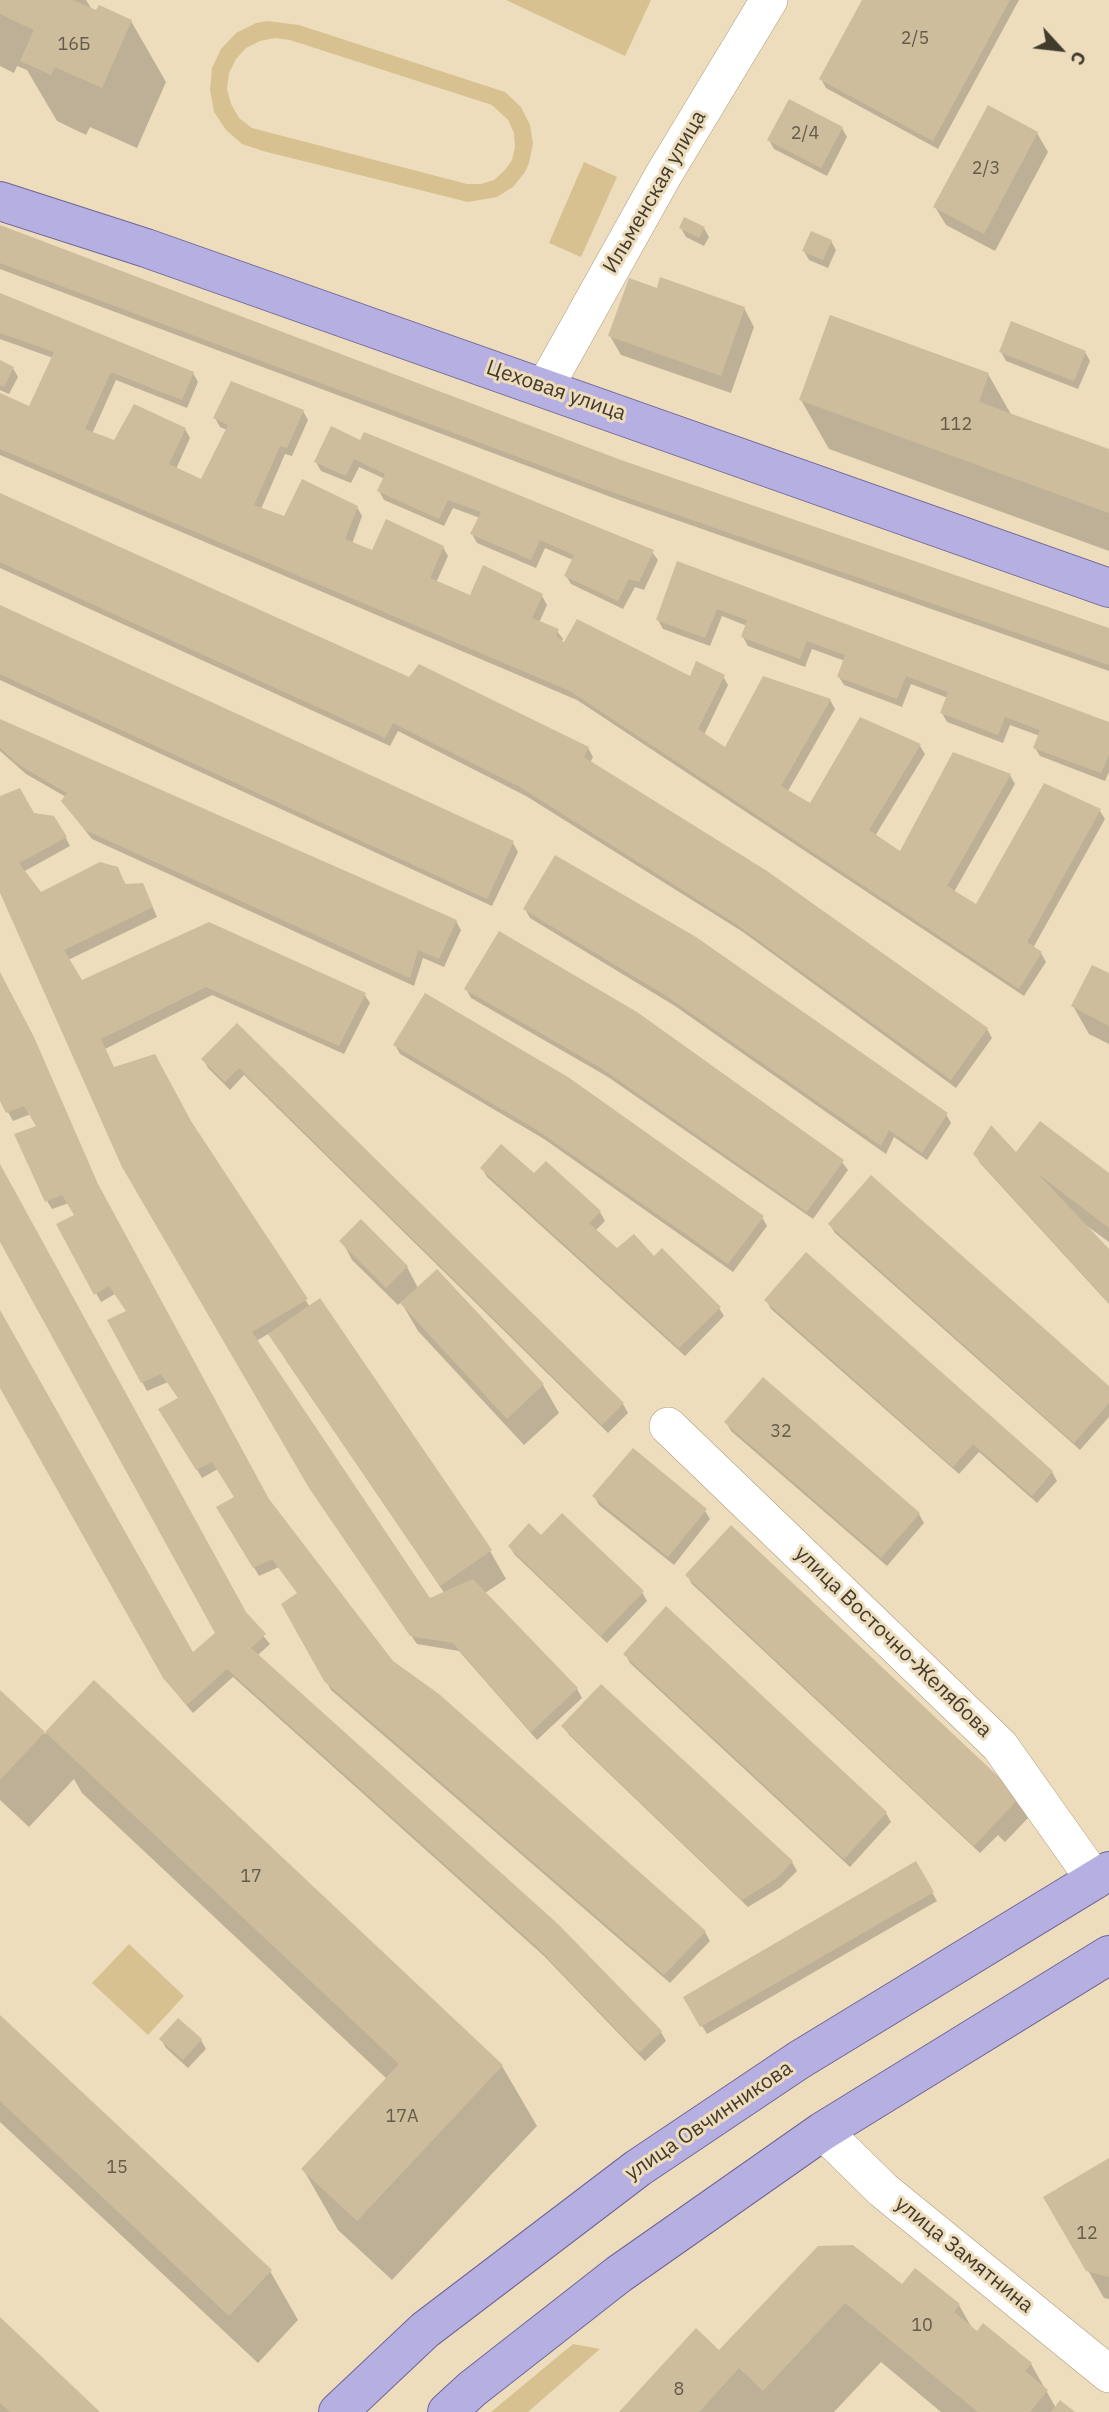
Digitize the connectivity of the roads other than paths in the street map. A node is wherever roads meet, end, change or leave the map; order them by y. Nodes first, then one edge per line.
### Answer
1 (769, 0) edge
2 (0, 201) edge
3 (545, 387) junction
4 (1109, 587) edge
5 (668, 1426) dead end
6 (1102, 1876) edge
7 (1109, 1955) edge
8 (823, 2132) junction
9 (1109, 2374) edge
10 (338, 2412) edge
11 (447, 2412) edge

1 - 3 street, Ильменская улица
2 - 3 main road, Цеховая улица
3 - 4 main road, Цеховая улица
5 - 6 street, улица Восточно-Желябова
6 - 10 main road, улица Овчинникова
7 - 8 main road
8 - 9 street, улица Замятнина
8 - 11 main road

